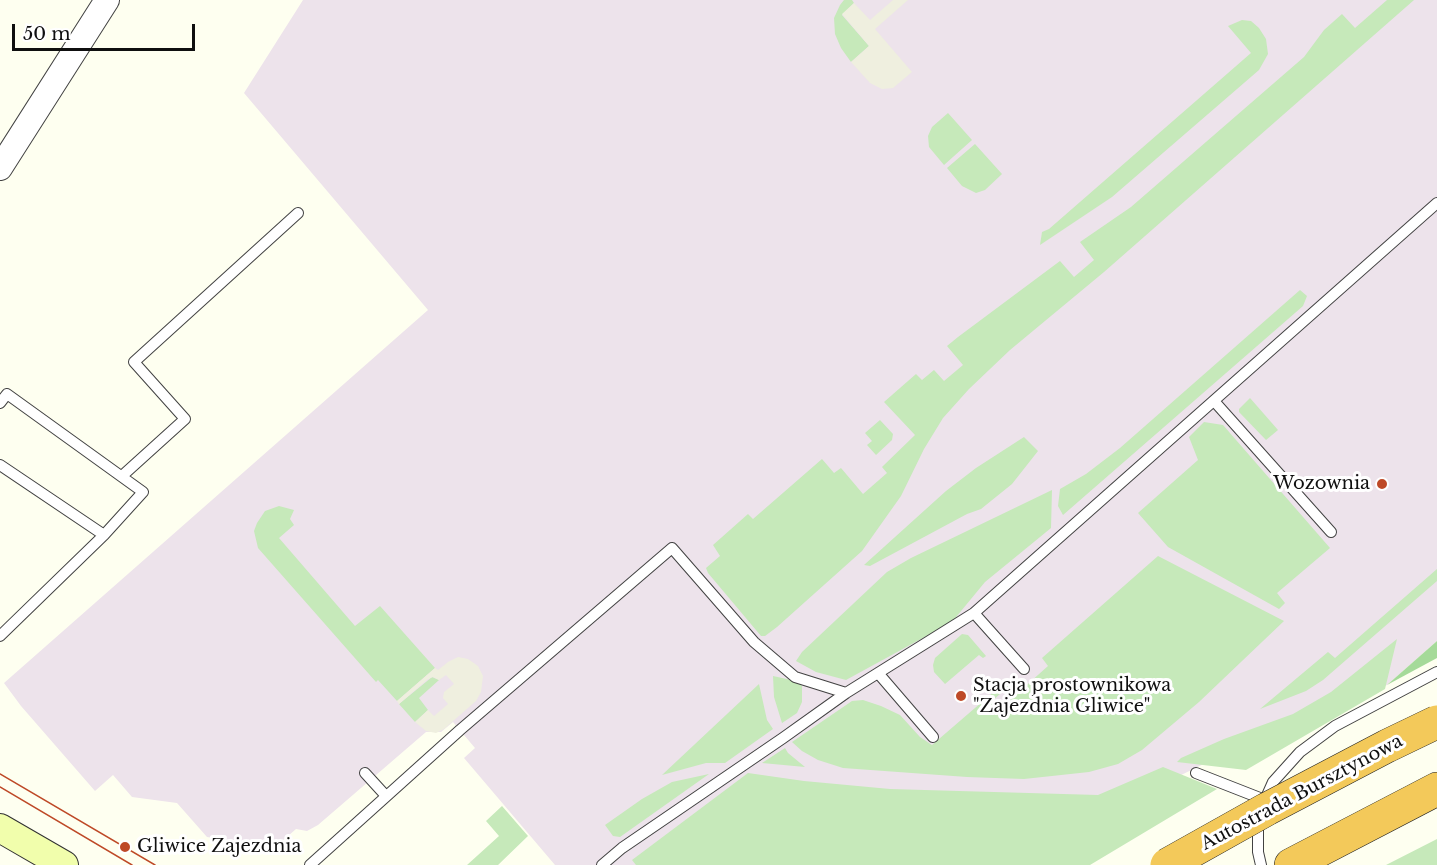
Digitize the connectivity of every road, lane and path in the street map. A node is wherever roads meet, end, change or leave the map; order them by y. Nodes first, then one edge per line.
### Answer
1 (106, 0) edge
2 (0, 168) edge
3 (1437, 203) edge
4 (298, 213) dead end
5 (1214, 401) junction
6 (0, 403) edge
7 (0, 465) edge
8 (122, 476) junction
9 (1330, 532) dead end
10 (104, 535) junction
11 (974, 613) junction
12 (0, 636) edge
13 (1024, 669) dead end
14 (1437, 672) edge
15 (878, 673) junction
16 (846, 693) junction
17 (1437, 722) edge
18 (933, 737) dead end
19 (365, 773) dead end
20 (1196, 773) dead end
21 (1437, 789) edge
22 (386, 796) junction
23 (1265, 800) junction
24 (0, 828) edge
25 (612, 856) junction
26 (64, 865) edge
27 (310, 865) edge
28 (602, 865) edge
29 (620, 865) edge
30 (1167, 865) edge
31 (1261, 865) edge
32 (1291, 865) edge

1 - 2 street
3 - 5 lane
4 - 8 lane
5 - 9 lane
5 - 11 lane
6 - 8 lane
7 - 10 lane
8 - 10 lane
10 - 12 lane
11 - 13 lane
11 - 15 lane
14 - 23 lane
15 - 16 lane
15 - 18 lane
16 - 22 lane
16 - 25 lane
17 - 30 highway, Autostrada Bursztynowa, bridge
19 - 22 lane
20 - 23 lane
21 - 32 highway
22 - 27 lane
23 - 31 lane
24 - 26 main road
25 - 28 lane
25 - 29 lane

